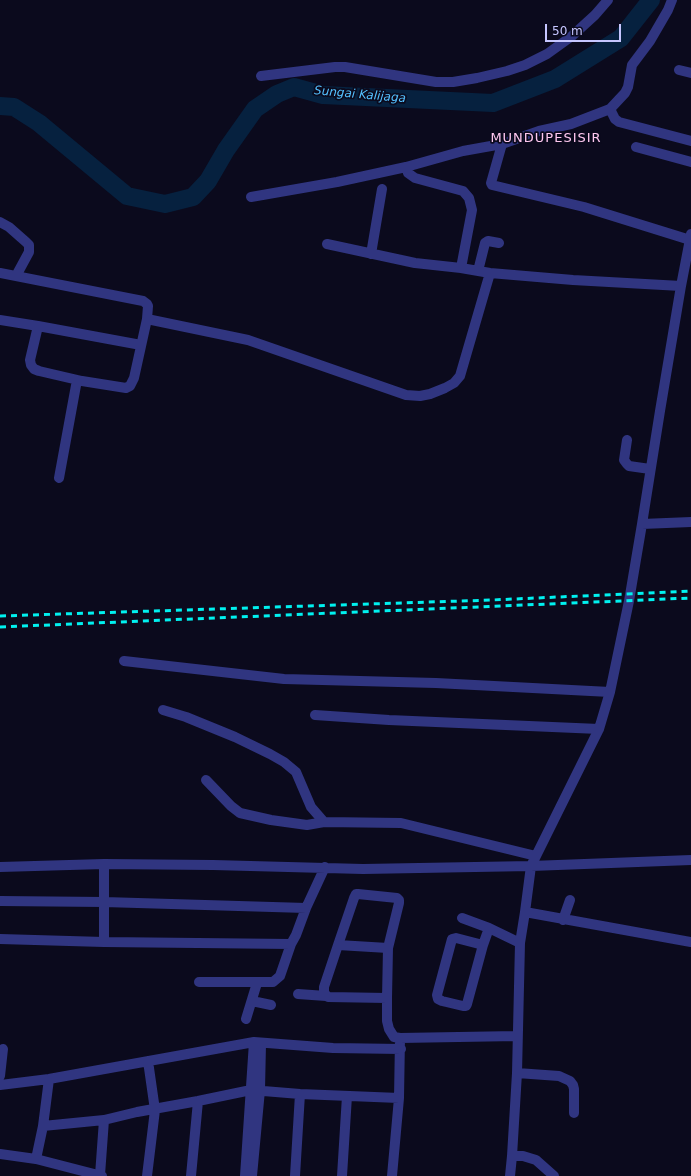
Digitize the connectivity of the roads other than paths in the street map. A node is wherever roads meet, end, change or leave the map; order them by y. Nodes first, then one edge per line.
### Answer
1 (608, 0) edge
2 (672, 0) edge
3 (679, 70) dead end
4 (691, 73) edge
5 (261, 76) dead end
6 (610, 109) junction
7 (691, 141) edge
8 (502, 144) junction
9 (636, 147) dead end
10 (691, 162) edge
11 (406, 167) junction
12 (382, 189) dead end
13 (251, 197) dead end
14 (0, 222) edge
15 (690, 237) edge
16 (499, 243) dead end
17 (327, 244) dead end
18 (371, 254) junction
19 (461, 268) junction
20 (478, 271) junction
21 (0, 273) edge
22 (490, 273) junction
23 (16, 276) junction
24 (681, 286) junction
25 (147, 319) junction
26 (0, 320) edge
27 (38, 326) junction
28 (141, 345) junction
29 (77, 380) junction
30 (627, 440) dead end
31 (650, 469) junction
32 (59, 478) dead end
33 (691, 522) edge
34 (642, 524) junction
35 (124, 661) dead end
36 (610, 692) junction
37 (163, 710) dead end
38 (315, 715) dead end
39 (599, 729) junction
40 (206, 780) dead end
41 (324, 822) junction
42 (536, 856) junction
43 (691, 860) edge
44 (104, 864) junction
45 (531, 866) junction
46 (0, 867) edge
47 (325, 867) junction
48 (570, 900) dead end
49 (0, 901) edge
50 (104, 902) junction
51 (306, 908) junction
52 (525, 912) junction
53 (462, 918) dead end
54 (563, 920) junction
55 (489, 928) junction
56 (0, 940) edge
57 (104, 942) junction
58 (691, 942) edge
59 (291, 944) junction
60 (520, 944) junction
61 (338, 945) junction
62 (483, 945) junction
63 (388, 948) junction
64 (199, 982) dead end
65 (257, 983) junction
66 (298, 994) dead end
67 (326, 996) junction
68 (387, 998) junction
69 (252, 1001) junction
70 (271, 1005) dead end
71 (246, 1019) dead end
72 (517, 1036) junction
73 (400, 1038) junction
74 (258, 1042) junction
75 (3, 1049) dead end
76 (400, 1049) junction
77 (148, 1061) junction
78 (517, 1073) junction
79 (0, 1076) edge
80 (49, 1079) junction
81 (0, 1085) edge
82 (255, 1090) junction
83 (300, 1094) junction
84 (347, 1096) junction
85 (399, 1098) junction
86 (198, 1102) junction
87 (155, 1110) junction
88 (574, 1113) dead end
89 (104, 1120) junction
90 (44, 1126) junction
91 (0, 1154) edge
92 (512, 1156) junction
93 (36, 1159) junction
94 (249, 1173) edge
95 (101, 1176) edge
96 (146, 1176) edge
97 (191, 1176) edge
98 (295, 1176) edge
99 (342, 1176) edge
100 (392, 1176) edge
101 (510, 1176) edge
102 (554, 1176) edge

1 - 5 street
2 - 6 street
3 - 4 street
6 - 7 street
6 - 8 street
8 - 11 street
8 - 15 street
9 - 10 street
11 - 13 street
11 - 19 street
12 - 18 street
14 - 23 street
15 - 24 street
16 - 20 street
17 - 18 street
18 - 19 street
19 - 20 street
20 - 22 street
21 - 23 street
22 - 24 street
22 - 25 street
23 - 25 street
24 - 31 street
25 - 28 street
26 - 27 street
27 - 28 street
27 - 29 street
28 - 29 street
29 - 32 street
30 - 31 street
31 - 34 street
33 - 34 street
34 - 36 street
35 - 36 street
36 - 39 street
37 - 41 street
38 - 39 street
39 - 42 street
40 - 41 street
41 - 42 street
42 - 45 street
43 - 45 street
44 - 46 street
44 - 47 street
44 - 50 street
45 - 47 street
45 - 52 street
47 - 51 street
48 - 54 street
49 - 50 street
50 - 51 street
50 - 57 street
51 - 59 street
52 - 54 street
52 - 60 street
53 - 55 street
54 - 58 street
55 - 60 street
55 - 62 street
56 - 57 street
57 - 59 street
59 - 65 street
60 - 72 street
61 - 63 street
61 - 63 street
61 - 67 street
62 - 62 street
63 - 68 street
64 - 65 street
65 - 69 street
66 - 67 street
67 - 68 street
68 - 73 street
69 - 70 street
69 - 71 street
72 - 73 street
72 - 78 street
73 - 76 street
74 - 76 street
74 - 77 street
74 - 82 street
75 - 79 street
76 - 85 street
77 - 80 street
77 - 87 street
78 - 88 street
78 - 92 street
80 - 81 street
80 - 90 street
82 - 83 street
82 - 86 street
82 - 94 street
83 - 84 street
83 - 98 street
84 - 85 street
84 - 99 street
85 - 100 street
86 - 87 street
86 - 97 street
87 - 89 street
87 - 96 street
89 - 90 street
89 - 95 street
90 - 93 street
91 - 93 street
92 - 101 street
92 - 102 street
93 - 95 street

